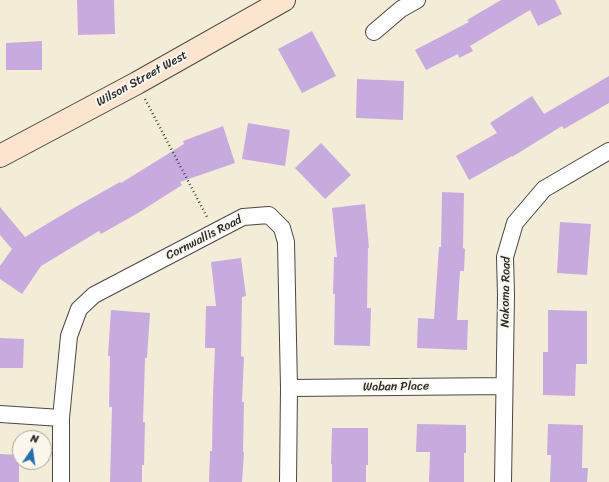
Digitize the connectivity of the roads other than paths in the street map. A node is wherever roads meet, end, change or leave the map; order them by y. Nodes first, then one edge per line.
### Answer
1 (284, 0) edge
2 (417, 0) edge
3 (263, 5) edge
4 (374, 32) dead end
5 (609, 151) edge
6 (0, 156) edge
7 (504, 386) junction
8 (289, 388) junction
9 (0, 414) edge
10 (61, 418) junction
11 (61, 482) edge
12 (288, 482) edge
13 (503, 482) edge

1 - 3 main road, Wilson Street West
2 - 4 street
3 - 6 main road, Wilson Street West
5 - 7 street, Nakoma Road
7 - 8 street, Waban Place
7 - 13 street, Nakoma Road
8 - 10 street, Cornwallis Road
8 - 12 street, Cornwallis Road
9 - 10 street
10 - 11 street, Cornwallis Road

